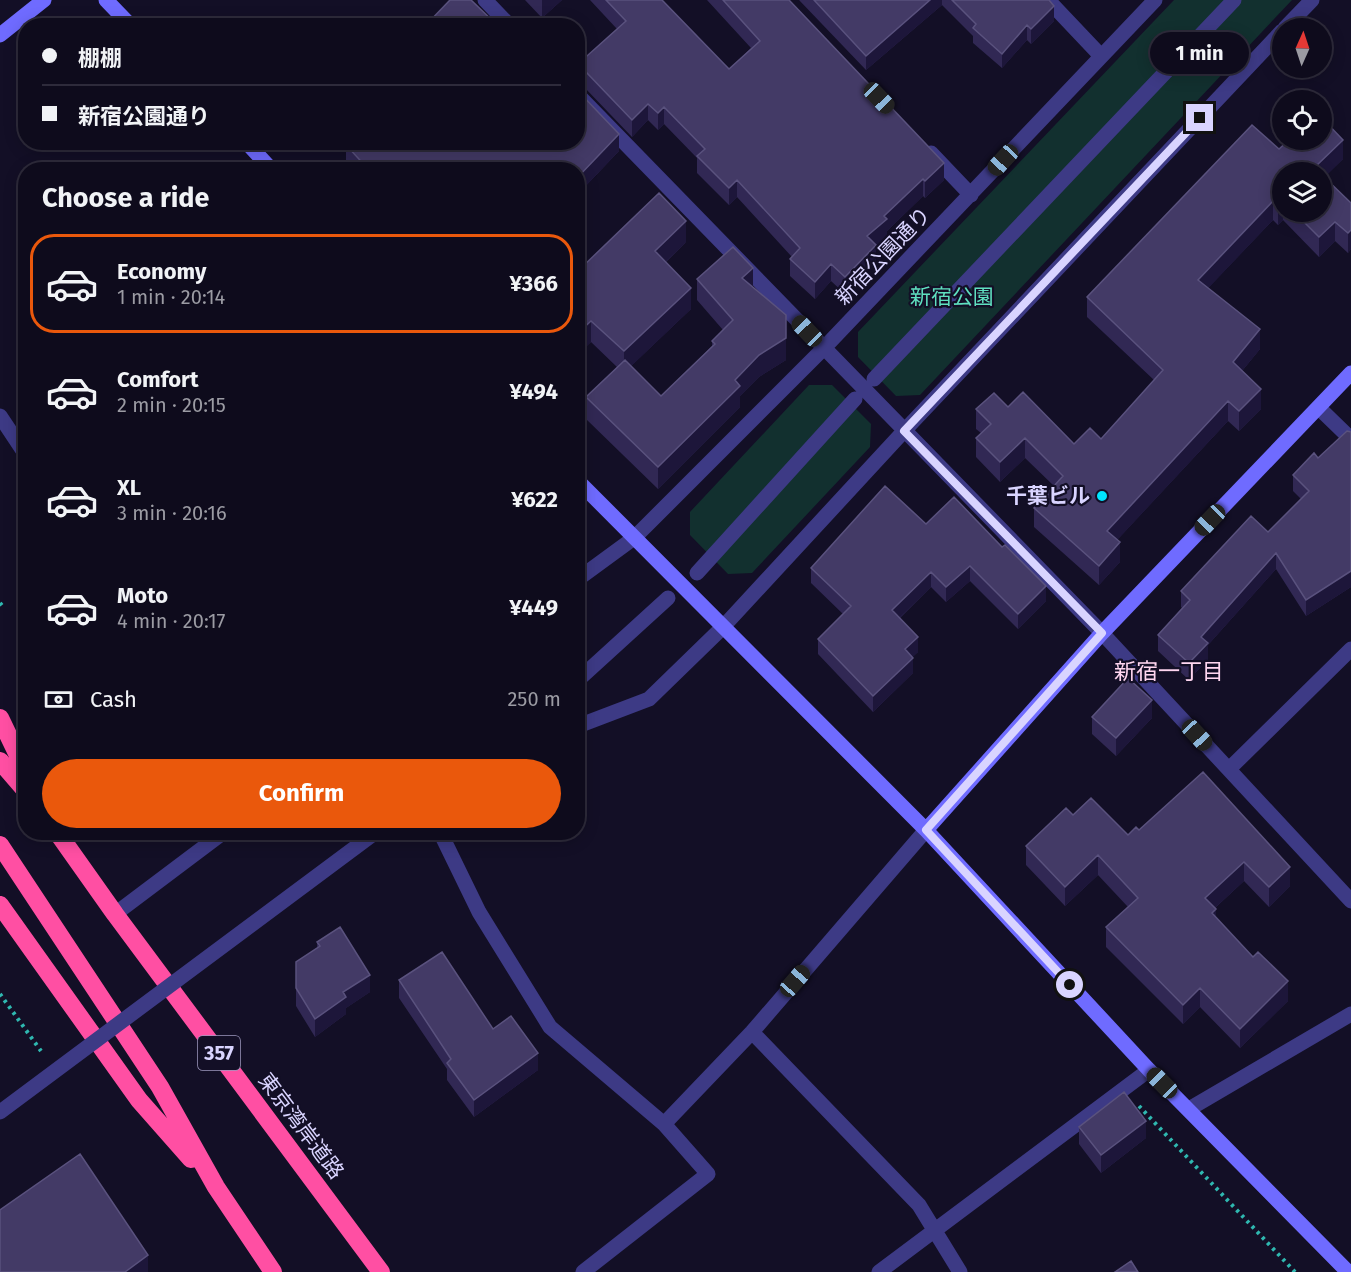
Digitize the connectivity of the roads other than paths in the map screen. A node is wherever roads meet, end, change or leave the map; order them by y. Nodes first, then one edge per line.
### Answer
1 (44, 0) edge
2 (106, 0) edge
3 (485, 0) edge
4 (1048, 0) edge
5 (1155, 0) edge
6 (1234, 0) edge
7 (1312, 0) edge
8 (21, 18) edge
9 (123, 18) edge
10 (502, 18) edge
11 (1295, 18) edge
12 (18, 21) edge
13 (0, 35) edge
14 (1272, 43) edge
15 (1101, 56) junction
16 (585, 102) edge
17 (923, 144) edge
18 (253, 150) edge
19 (265, 162) edge
20 (971, 195) junction
21 (824, 348) junction
22 (1351, 373) edge
23 (874, 379) dead end
24 (855, 399) dead end
25 (1319, 408) junction
26 (0, 416) edge
27 (904, 431) junction
28 (1351, 440) edge
29 (18, 443) edge
30 (585, 488) edge
31 (634, 538) junction
32 (697, 573) dead end
33 (585, 574) edge
34 (668, 598) dead end
35 (722, 628) junction
36 (1102, 633) junction
37 (1351, 649) edge
38 (585, 674) edge
39 (0, 718) edge
40 (585, 723) edge
41 (18, 755) edge
42 (0, 761) edge
43 (1229, 769) junction
44 (18, 782) edge
45 (926, 830) junction
46 (63, 840) edge
47 (213, 840) edge
48 (365, 840) edge
49 (444, 840) edge
50 (0, 844) edge
51 (1351, 901) edge
52 (0, 905) edge
53 (115, 914) junction
54 (1351, 1014) edge
55 (752, 1032) junction
56 (1149, 1070) junction
57 (1189, 1109) junction
58 (0, 1112) edge
59 (664, 1124) junction
60 (216, 1187) junction
61 (934, 1231) junction
62 (273, 1272) edge
63 (381, 1272) edge
64 (583, 1272) edge
65 (879, 1272) edge
66 (960, 1272) edge
67 (1348, 1272) edge

1 - 8 street
2 - 9 street
3 - 10 street
4 - 15 street
5 - 15 street, 新宿公園通り
6 - 23 street
7 - 11 street
12 - 13 street
14 - 27 street
15 - 20 street, 新宿公園通り
16 - 21 street
17 - 20 street
18 - 19 street
20 - 21 street, 新宿公園通り
21 - 27 street
21 - 31 street, 新宿公園通り
22 - 25 street
24 - 32 street
25 - 28 street
25 - 36 street
26 - 29 street
27 - 35 street
27 - 36 street
30 - 31 street
31 - 33 street, 新宿公園通り
31 - 35 street
34 - 38 street
35 - 40 street
35 - 45 street
36 - 43 street
36 - 45 street
37 - 43 street
39 - 41 highway
42 - 44 highway
43 - 51 street
45 - 55 street
45 - 56 street
46 - 53 highway, 東京湾岸道路 / 357
47 - 53 street
48 - 58 street, bridge
49 - 59 street
50 - 60 highway
52 - 60 highway
53 - 63 highway, 東京湾岸道路 / 357
54 - 57 street
55 - 59 street
55 - 61 street
56 - 57 street
56 - 61 street
57 - 67 street
59 - 64 street
60 - 62 highway
61 - 65 street
61 - 66 street

